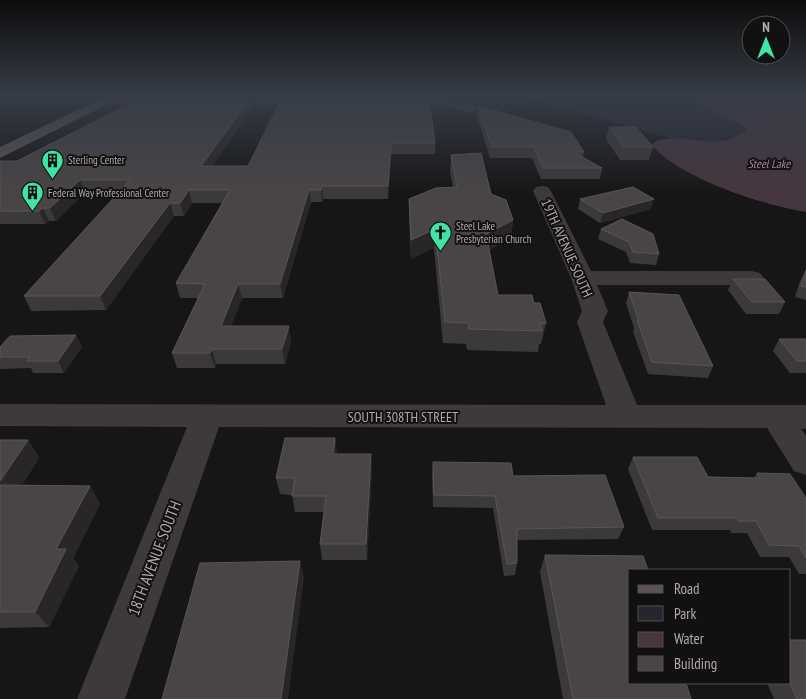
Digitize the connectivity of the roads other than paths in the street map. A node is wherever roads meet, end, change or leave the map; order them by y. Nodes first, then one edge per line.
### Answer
1 (22, 129) edge
2 (51, 129) edge
3 (0, 139) edge
4 (0, 153) edge
5 (542, 191) dead end
6 (583, 278) junction
7 (752, 278) edge
8 (0, 415) edge
9 (207, 416) junction
10 (626, 417) junction
11 (791, 417) edge
12 (806, 461) edge
13 (101, 699) edge

1 - 3 main road
2 - 4 main road
5 - 6 street, 19TH AVENUE SOUTH
6 - 7 street
6 - 10 street, 19TH AVENUE SOUTH
8 - 9 street, SOUTH 308TH STREET
9 - 10 street, SOUTH 308TH STREET
9 - 13 street, 18TH AVENUE SOUTH
10 - 11 street, SOUTH 308TH STREET
11 - 12 street

